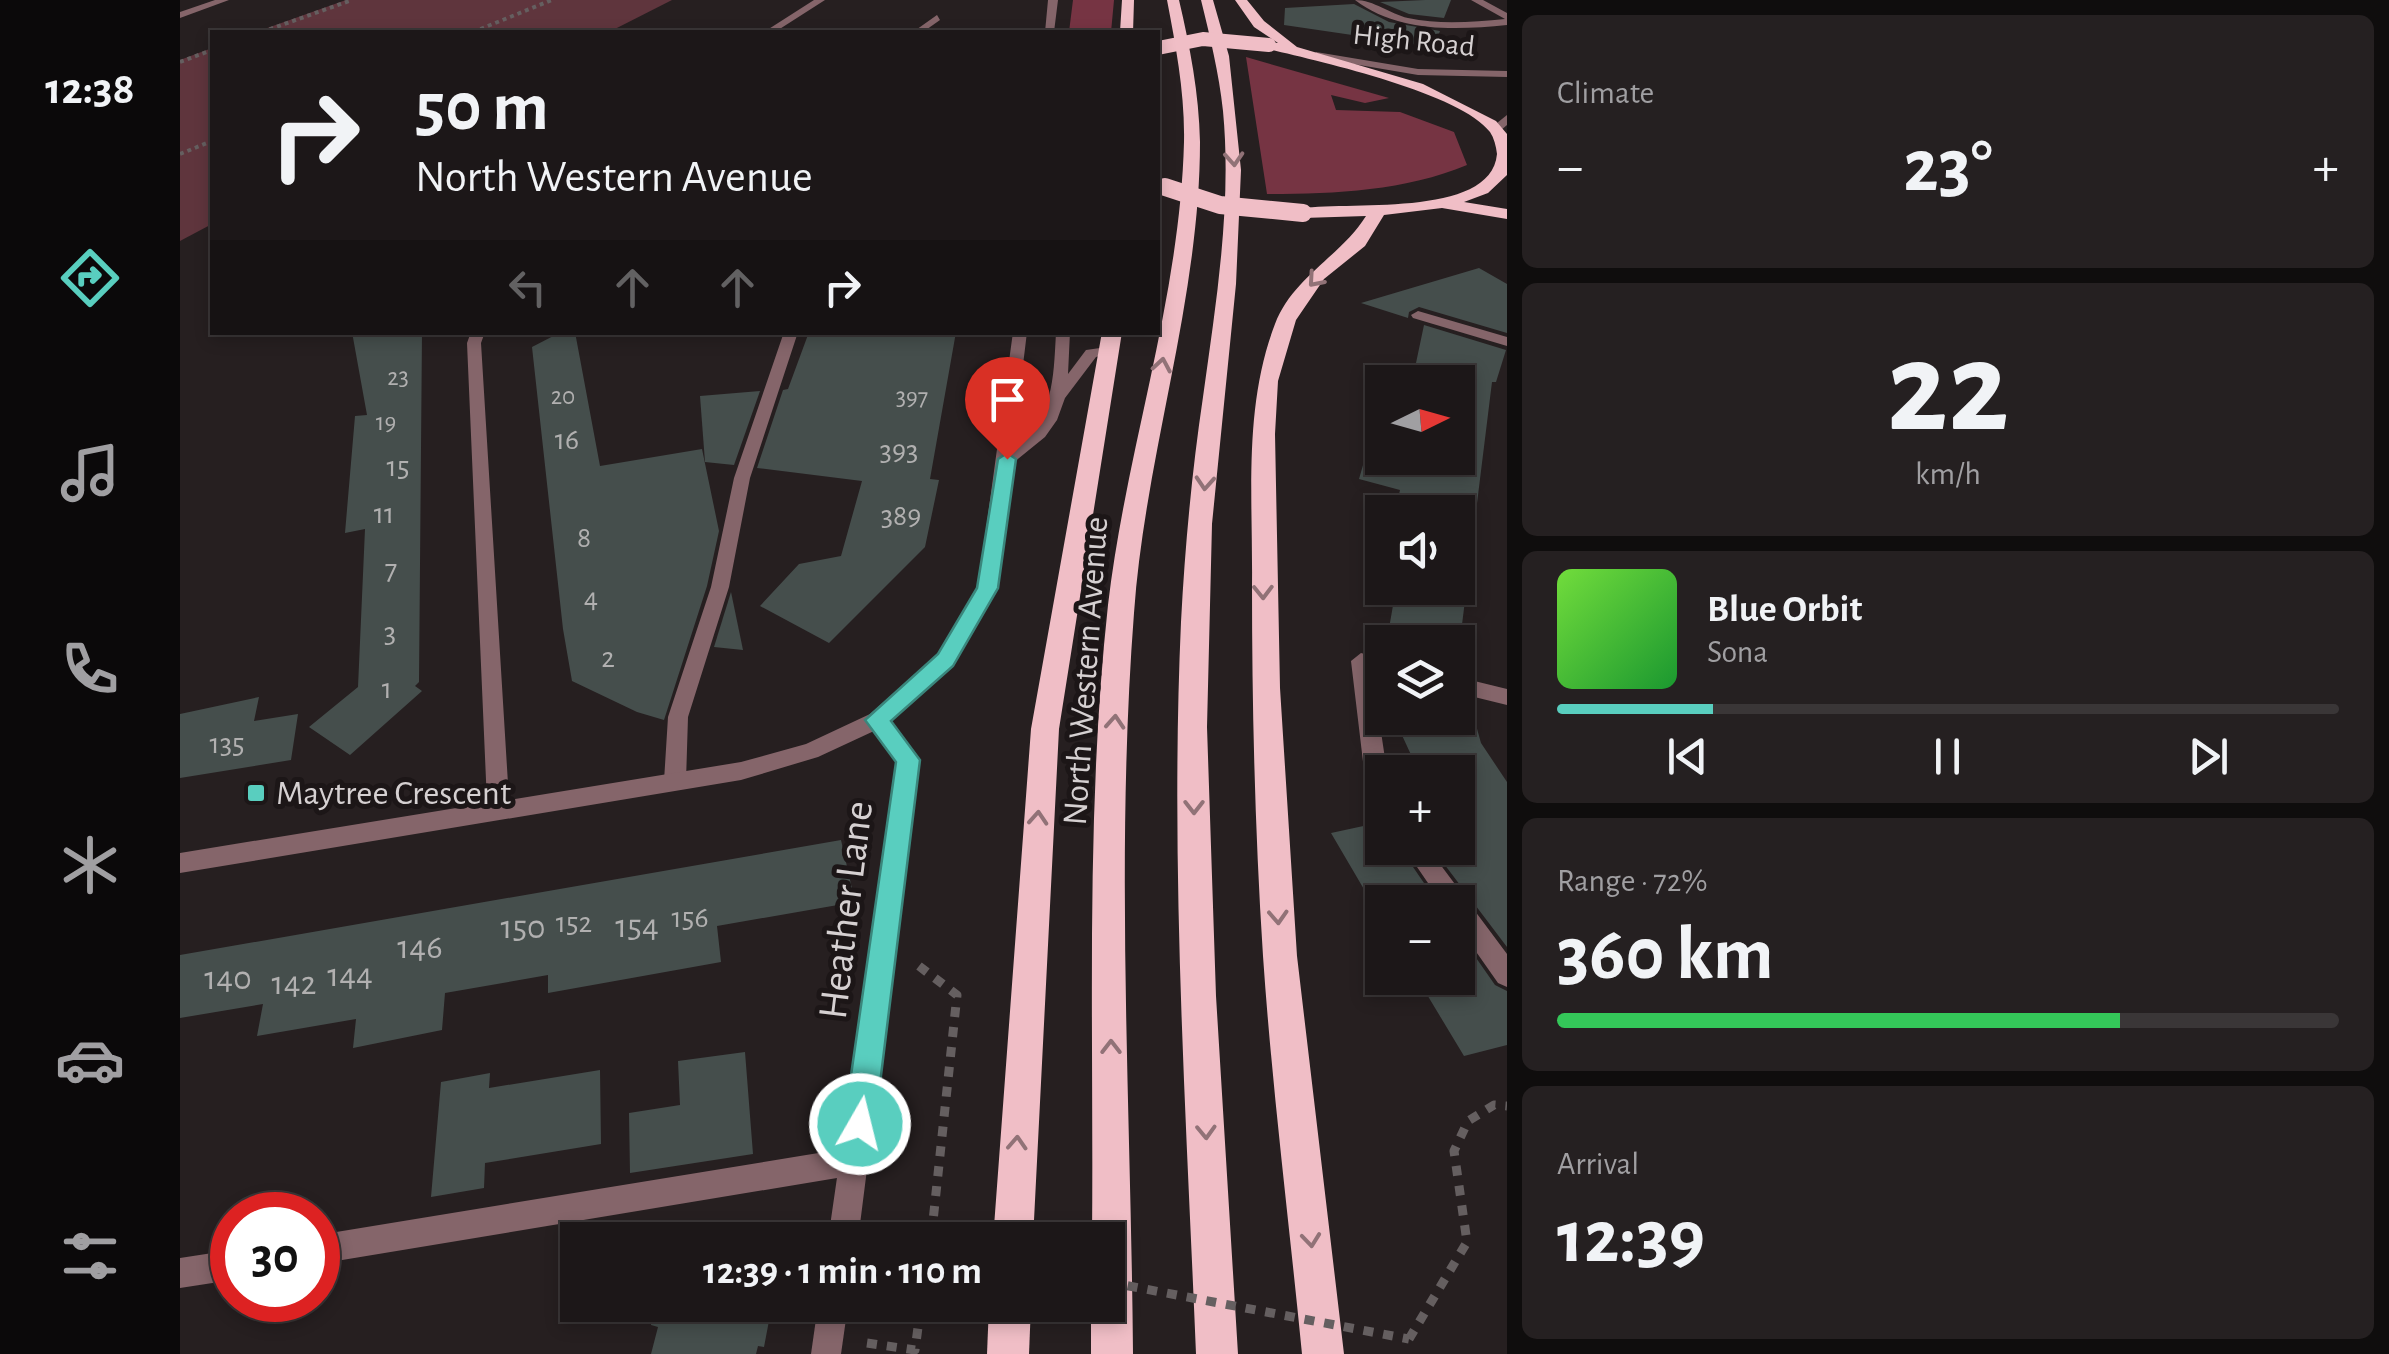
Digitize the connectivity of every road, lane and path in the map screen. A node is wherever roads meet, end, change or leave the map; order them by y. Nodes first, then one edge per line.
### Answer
1 (224, 0) edge
2 (352, 0) edge
3 (552, 0) edge
4 (820, 0) edge
5 (1054, 0) edge
6 (1128, 0) edge
7 (1174, 0) edge
8 (1206, 0) edge
9 (1241, 0) edge
10 (1360, 0) edge
11 (1476, 0) edge
12 (180, 15) edge
13 (1505, 17) edge
14 (937, 18) dead end
15 (268, 30) edge
16 (479, 30) edge
17 (772, 30) edge
18 (921, 30) edge
19 (1050, 30) edge
20 (1127, 30) edge
21 (1160, 48) edge
22 (210, 51) edge
23 (1299, 51) junction
24 (1316, 55) junction
25 (180, 62) edge
26 (1506, 74) edge
27 (1503, 132) edge
28 (210, 142) edge
29 (180, 154) edge
30 (1161, 185) edge
31 (1440, 204) junction
32 (1379, 209) junction
33 (1506, 214) edge
34 (1418, 315) dead end
35 (477, 335) edge
36 (790, 335) edge
37 (1020, 335) edge
38 (1064, 335) edge
39 (1110, 342) edge
40 (1506, 342) edge
41 (1061, 396) junction
42 (1007, 459) junction
43 (1365, 662) edge
44 (1475, 689) edge
45 (1365, 695) edge
46 (1506, 697) edge
47 (877, 720) junction
48 (675, 781) junction
49 (498, 810) junction
50 (180, 863) edge
51 (1475, 932) edge
52 (886, 942) junction
53 (1506, 975) edge
54 (1506, 1106) edge
55 (854, 1160) junction
56 (845, 1222) edge
57 (933, 1222) edge
58 (1014, 1222) edge
59 (340, 1246) edge
60 (210, 1269) edge
61 (180, 1274) edge
62 (1125, 1285) edge
63 (831, 1322) edge
64 (918, 1322) edge
65 (1009, 1322) edge
66 (914, 1350) dead end
67 (826, 1354) edge
68 (1008, 1354) edge
69 (1112, 1354) edge
70 (1217, 1354) edge
71 (1323, 1354) edge

1 - 12 street
2 - 15 path
3 - 16 path
4 - 17 street
5 - 19 street
6 - 20 highway
69 -> 7 highway, North Western Avenue
8 -> 70 highway
9 - 23 highway
10 - 13 street
11 - 13 street
14 - 18 street
21 - 23 highway, bridge
22 - 25 path
23 - 24 highway
24 - 26 street, High Road
24 - 27 highway
27 - 31 highway
28 - 29 path
30 - 32 highway, bridge
31 - 32 highway
31 - 33 highway
32 -> 71 highway
34 - 40 street
35 - 49 street
36 - 48 street
37 - 42 street
38 - 41 street
39 - 41 street
58 -> 39 highway
41 - 42 street
42 - 47 street
43 - 45 street
44 - 46 street
47 - 48 street
47 - 52 street, Heather Lane
48 - 49 street
49 - 50 street
51 - 53 street
52 - 55 street, Heather Lane
52 - 57 path
54 - 62 path, bridge
55 - 56 street, Heather Lane
55 - 59 street
60 - 61 street
63 - 67 street
64 - 66 path
65 - 68 highway

